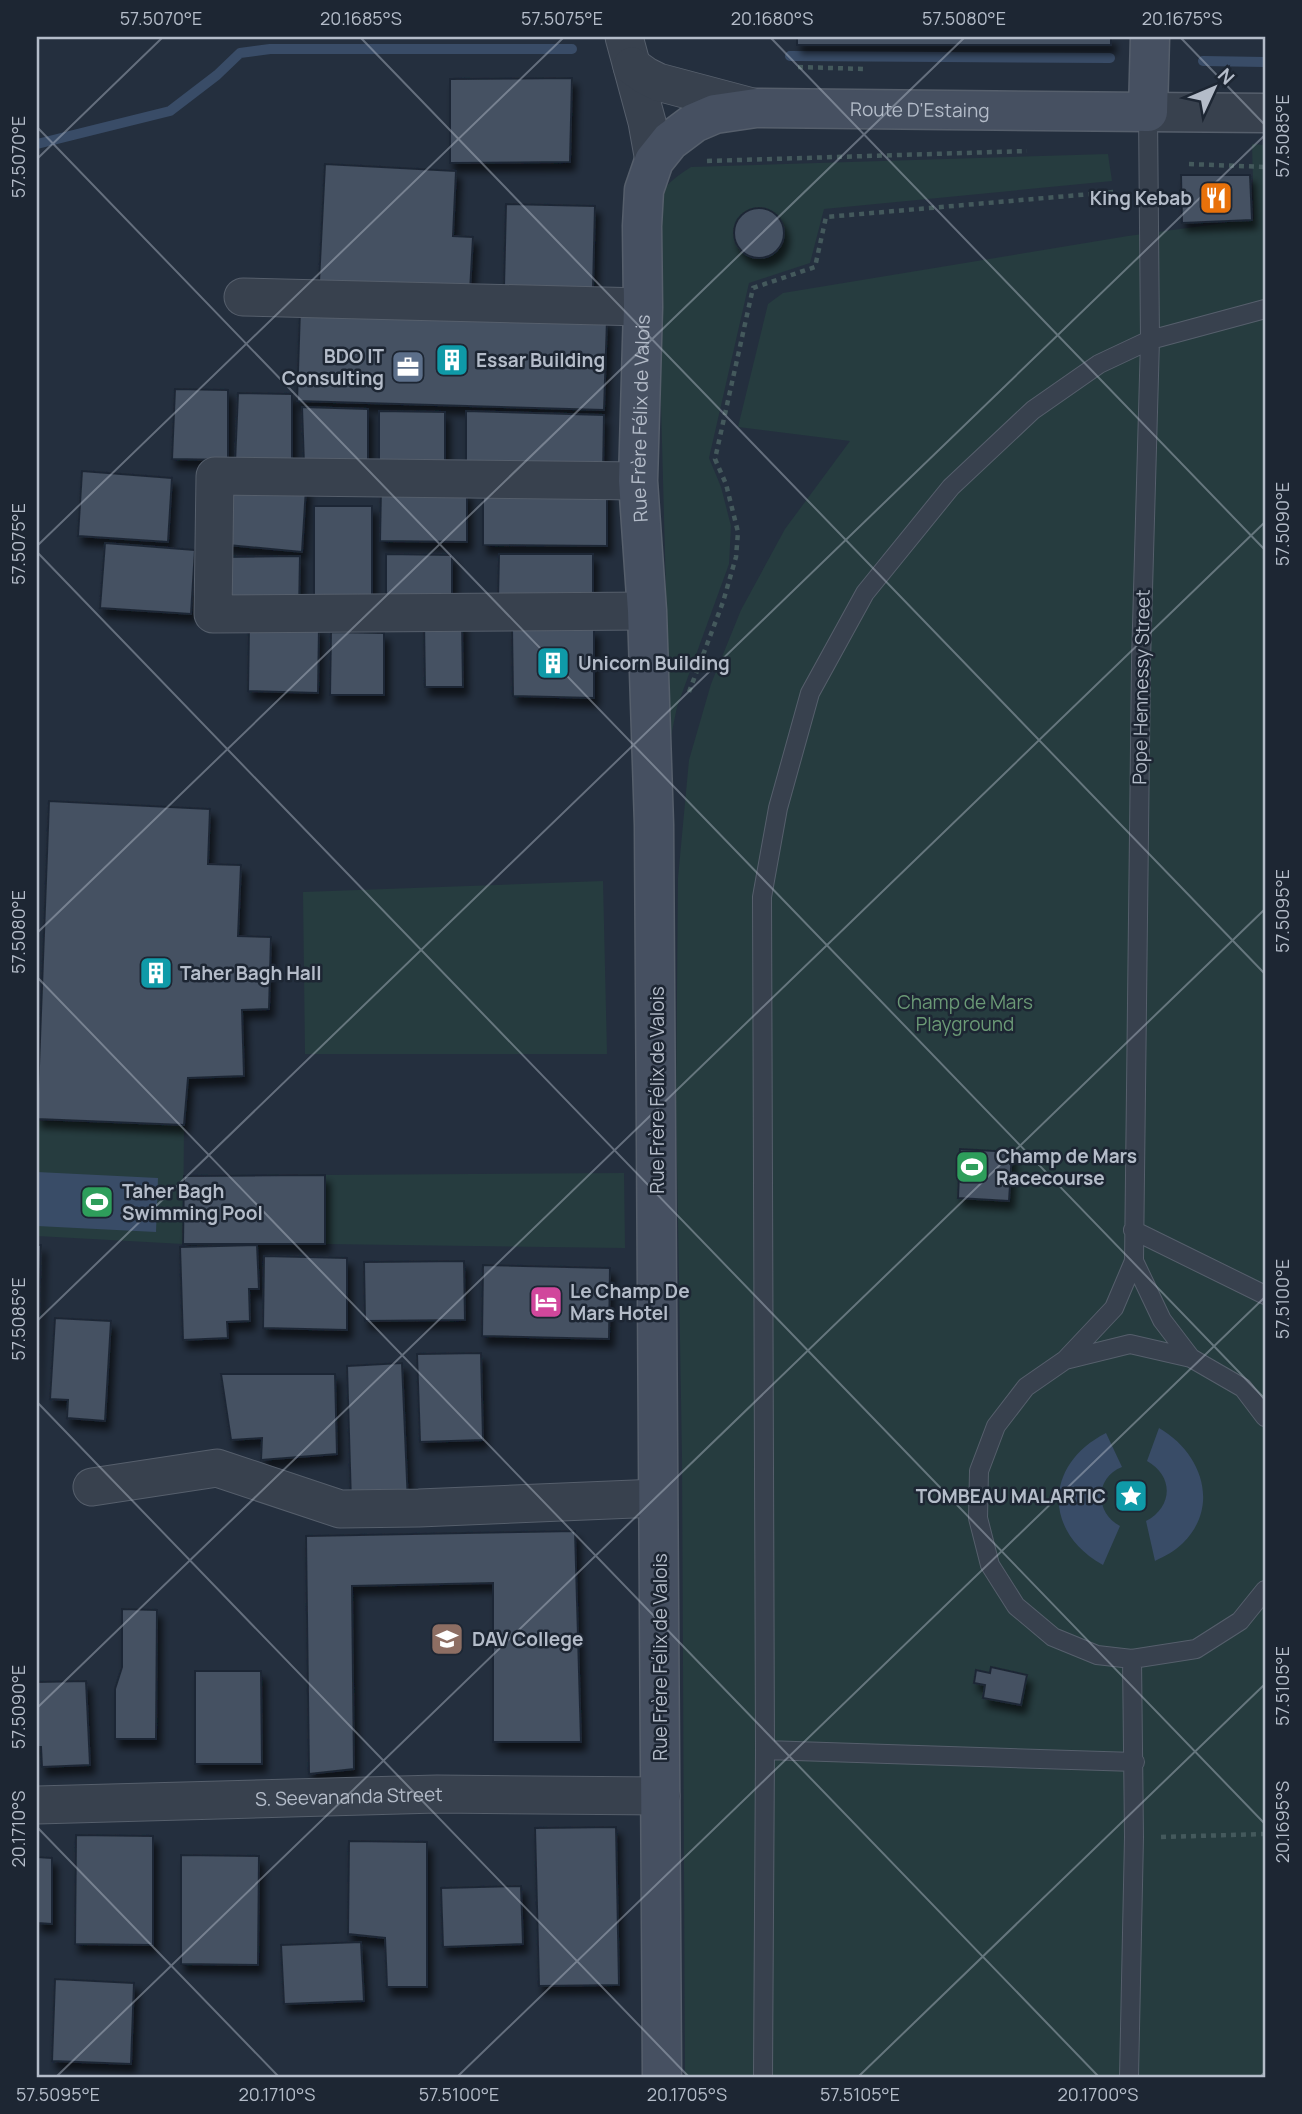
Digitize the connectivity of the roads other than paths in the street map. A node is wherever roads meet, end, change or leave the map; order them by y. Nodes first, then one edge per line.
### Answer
1 (1150, 37) edge
2 (628, 51) edge
3 (756, 108) junction
4 (1148, 112) junction
5 (1265, 113) edge
6 (694, 123) joint
7 (654, 161) junction
8 (243, 297) dead end
9 (643, 307) junction
10 (1265, 309) edge
11 (1150, 340) junction
12 (638, 481) junction
13 (647, 611) junction
14 (1133, 1230) junction
15 (1134, 1261) junction
16 (1265, 1295) edge
17 (1191, 1357) junction
18 (1065, 1360) junction
19 (1265, 1417) edge
20 (92, 1487) dead end
21 (659, 1499) junction
22 (1265, 1590) edge
23 (1132, 1659) junction
24 (765, 1750) junction
25 (1135, 1762) junction
26 (661, 1796) junction
27 (37, 1805) edge
28 (662, 2077) edge
29 (763, 2077) edge
30 (1129, 2077) edge

1 - 4 main road
2 - 3 street
2 - 7 street
3 - 4 main road, Route D'Estaing
3 - 6 main road, Route D'Estaing
4 - 5 street
4 - 11 lane, Pope Hennessy Street
6 - 7 main road, Rue Frère Félix de Valois
7 - 9 main road, Rue Frère Félix de Valois
8 - 9 street
9 - 12 main road, Rue Frère Félix de Valois
10 - 11 lane
11 - 14 lane, Pope Hennessy Street
11 - 24 lane
12 - 13 main road, Rue Frère Félix de Valois
12 - 13 street
13 - 21 main road, Rue Frère Félix de Valois
14 - 15 lane, Pope Hennessy Street
14 - 16 lane
15 - 17 lane
15 - 18 lane
17 - 18 lane
17 - 19 lane
18 - 23 lane
20 - 21 street
21 - 26 main road, Rue Frère Félix de Valois
22 - 23 lane
23 - 25 lane
24 - 25 lane
24 - 29 lane
25 - 30 lane
26 - 27 street, S. Seevananda Street
26 - 28 main road, Rue Frère Félix de Valois

